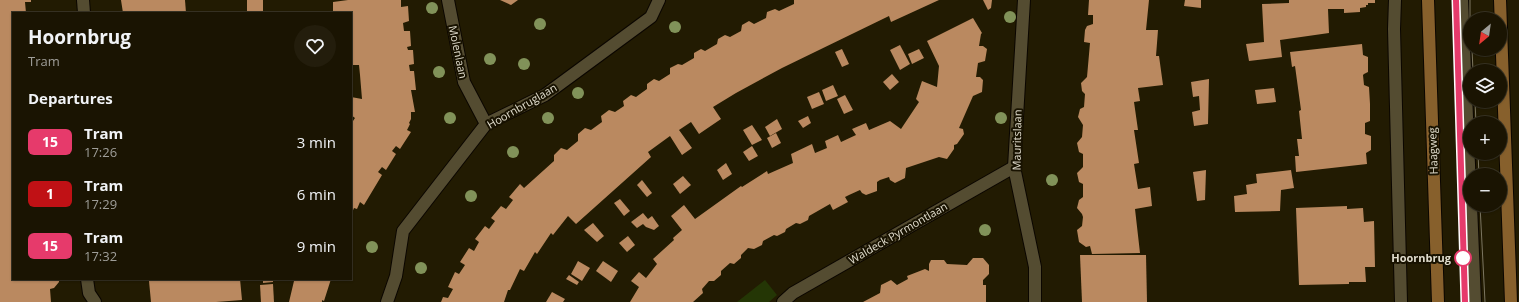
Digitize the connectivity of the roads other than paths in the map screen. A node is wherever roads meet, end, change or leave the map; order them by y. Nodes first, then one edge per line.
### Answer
1 (83, 0) edge
2 (448, 0) edge
3 (659, 0) edge
4 (1024, 0) edge
5 (1395, 0) edge
6 (1428, 0) edge
7 (1462, 0) edge
8 (1500, 0) edge
9 (84, 12) edge
10 (486, 124) junction
11 (1014, 167) junction
12 (1469, 168) edge
13 (1471, 212) edge
14 (88, 280) edge
15 (95, 302) edge
16 (387, 302) edge
17 (784, 302) edge
18 (1035, 302) edge
19 (1401, 302) edge
20 (1438, 302) edge
21 (1475, 302) edge
22 (1511, 302) edge

1 - 9 street
2 - 10 street, Molenlaan
3 - 10 street, Hoornbruglaan
4 - 11 street, Mauritslaan
5 - 19 street
6 - 20 main road, Haagweg
7 - 12 street
8 - 22 main road
10 - 16 street, Hoornbruglaan
11 - 17 street, Waldeck Pyrmontlaan
11 - 18 street, Mauritslaan
13 - 21 street
14 - 15 street

